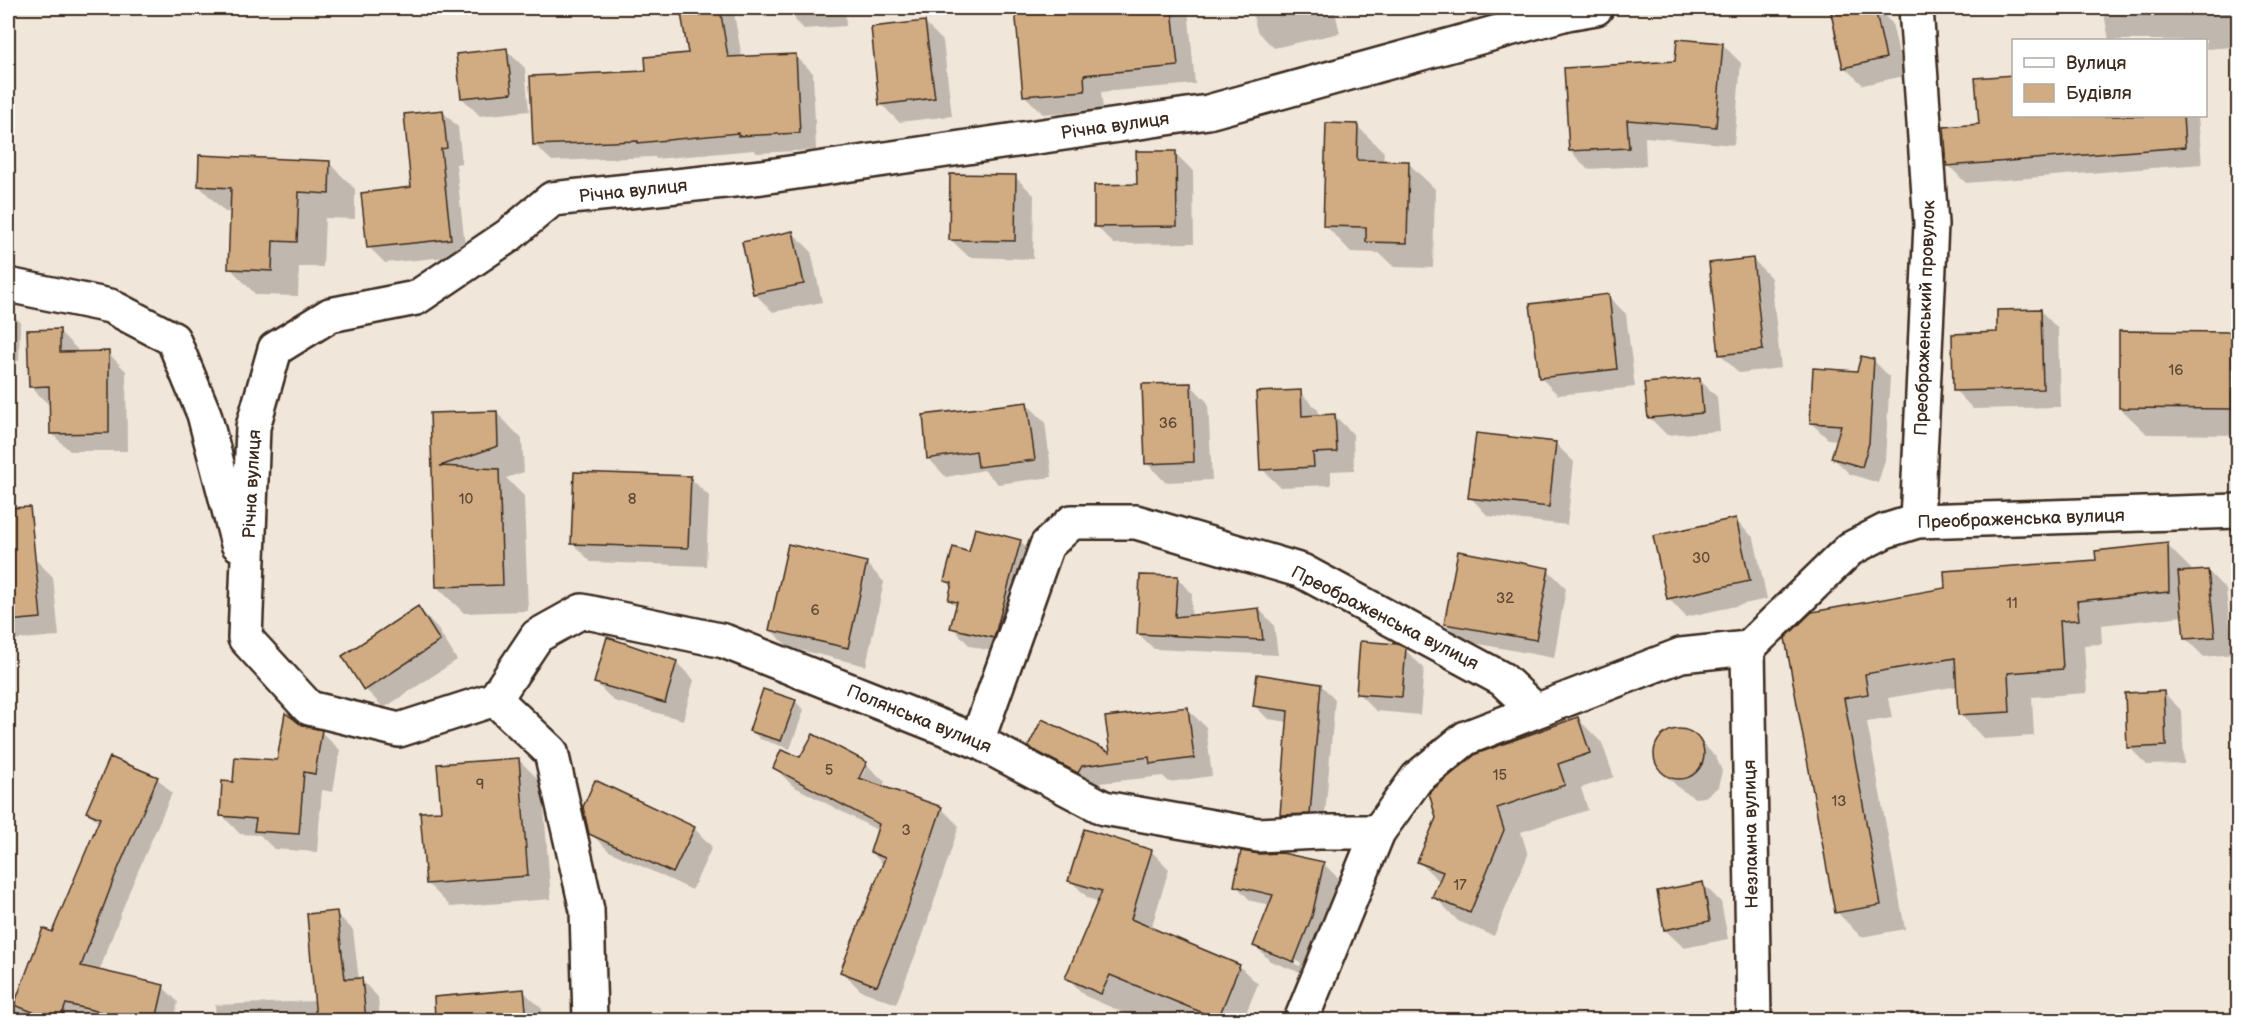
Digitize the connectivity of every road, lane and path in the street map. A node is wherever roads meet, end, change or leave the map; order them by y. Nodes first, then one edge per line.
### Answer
1 (1596, 8) edge
2 (1916, 8) edge
3 (8, 285) edge
4 (2238, 511) edge
5 (1917, 520) junction
6 (248, 580) junction
7 (1748, 648) junction
8 (495, 699) junction
9 (1535, 710) junction
10 (977, 741) junction
11 (1378, 832) junction
12 (590, 1020) edge
13 (1301, 1020) edge
14 (1754, 1020) edge

1 - 6 street, Річна вулиця
2 - 5 street, Преображенський провулок
3 - 6 street
4 - 5 street, Преображенська вулиця
5 - 7 street, Преображенська вулиця
6 - 8 street, Річна вулиця
7 - 9 street
7 - 14 street, Незламна вулиця
8 - 10 street, Полянська вулиця
8 - 12 street
9 - 10 street, Преображенська вулиця
9 - 11 street
10 - 11 street, Полянська вулиця
11 - 13 street

